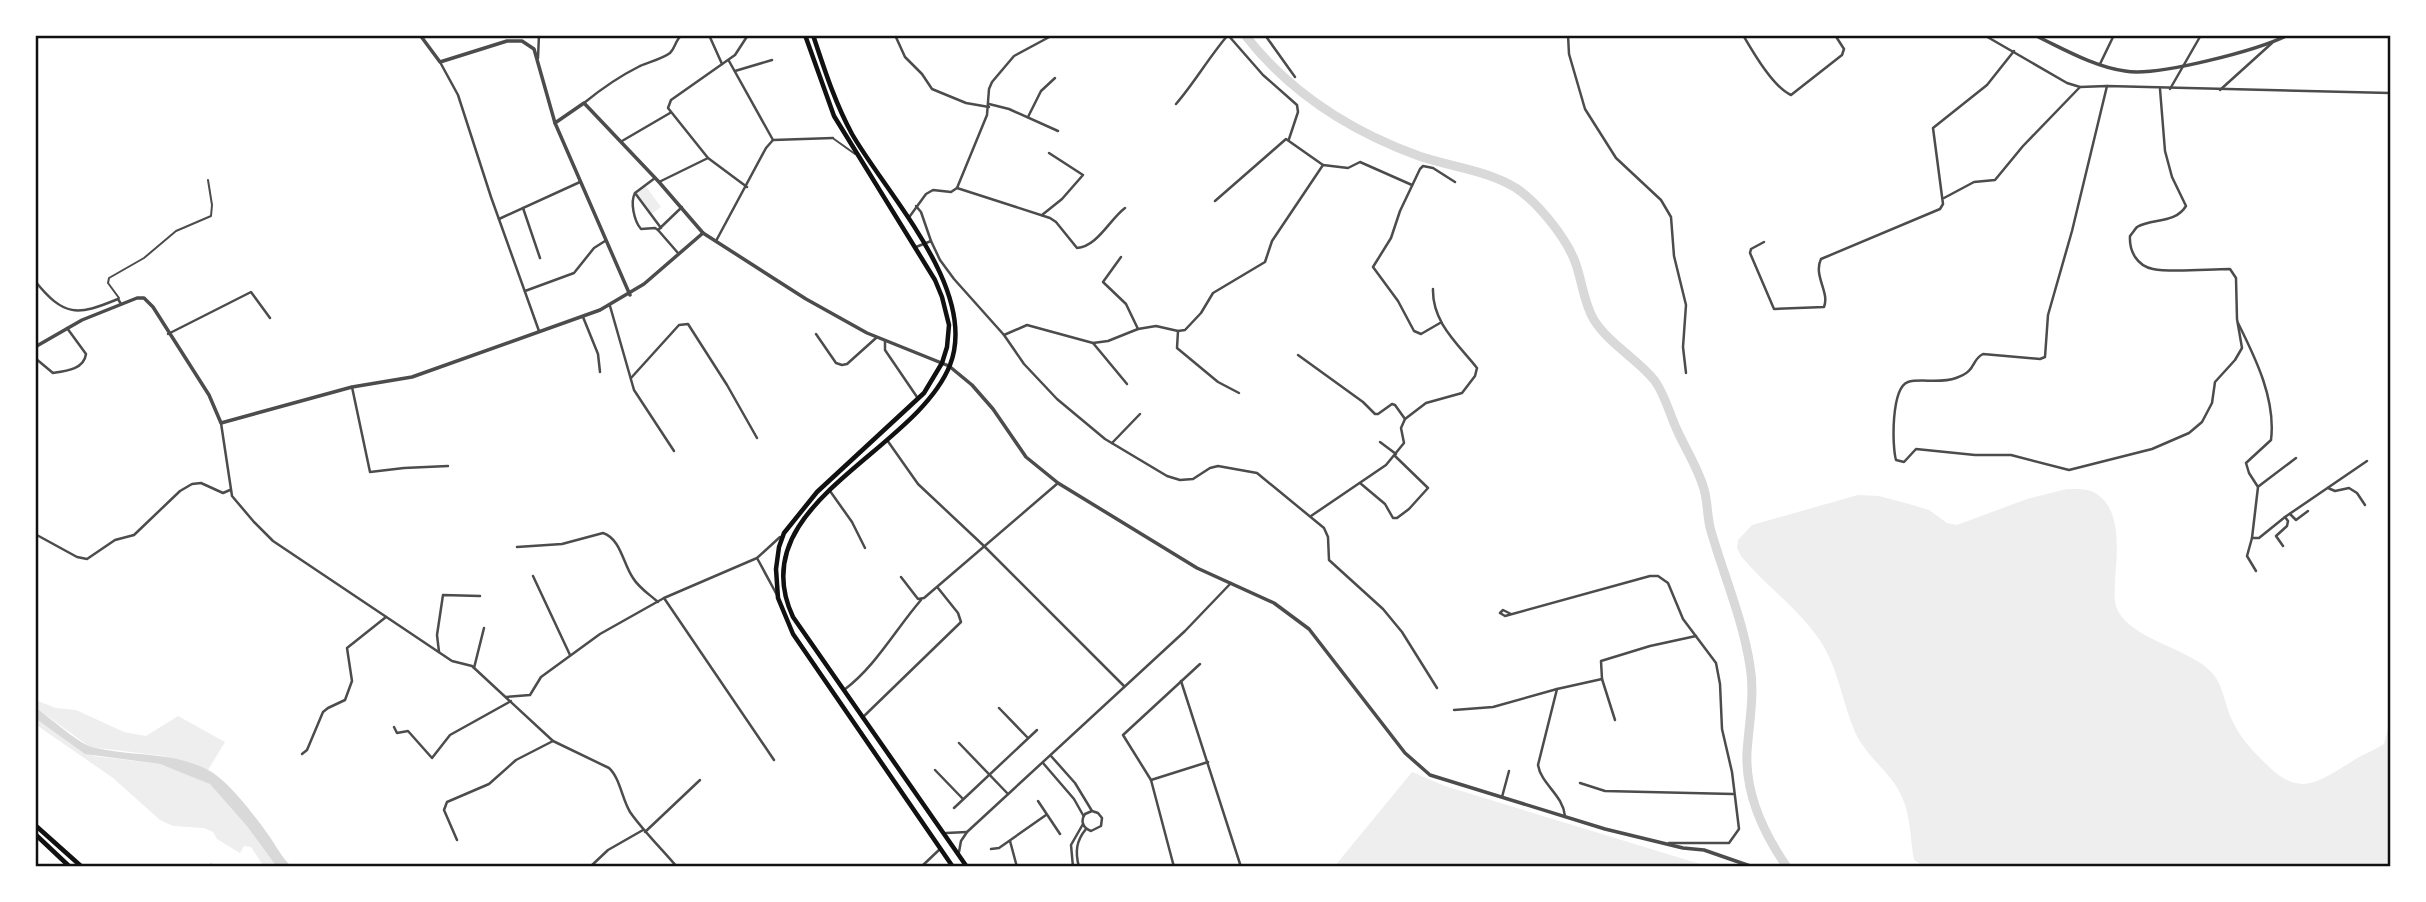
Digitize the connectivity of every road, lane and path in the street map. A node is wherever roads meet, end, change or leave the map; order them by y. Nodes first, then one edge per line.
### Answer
1 (420, 35) edge
2 (539, 35) edge
3 (682, 35) edge
4 (709, 35) edge
5 (748, 35) edge
6 (805, 35) edge
7 (813, 35) edge
8 (895, 35) edge
9 (1053, 35) edge
10 (1228, 35) edge
11 (1265, 35) edge
12 (1568, 35) edge
13 (1743, 35) edge
14 (1835, 35) edge
15 (1984, 35) edge
16 (2034, 35) edge
17 (2114, 35) edge
18 (2201, 35) edge
19 (2288, 35) edge
20 (2042, 37) edge
21 (2272, 43) junction
22 (2014, 51) junction
23 (538, 58) junction
24 (772, 60) dead end
25 (729, 61) junction
26 (440, 62) junction
27 (723, 64) junction
28 (2100, 64) junction
29 (2181, 66) junction
30 (734, 72) junction
31 (1295, 77) dead end
32 (1055, 78) dead end
33 (2107, 86) junction
34 (2080, 87) junction
35 (2160, 89) junction
36 (2170, 89) junction
37 (2219, 90) junction
38 (2391, 94) edge
39 (584, 103) junction
40 (1176, 104) dead end
41 (989, 106) junction
42 (670, 113) junction
43 (1028, 117) junction
44 (555, 123) junction
45 (1058, 131) dead end
46 (833, 138) joint
47 (773, 140) junction
48 (1289, 140) junction
49 (621, 142) junction
50 (1049, 153) dead end
51 (857, 156) junction
52 (708, 158) junction
53 (1324, 165) junction
54 (655, 178) junction
55 (208, 180) dead end
56 (580, 182) junction
57 (659, 182) junction
58 (1455, 182) dead end
59 (1412, 185) junction
60 (747, 187) junction
61 (957, 188) junction
62 (635, 193) junction
63 (1942, 199) junction
64 (1215, 201) dead end
65 (916, 206) junction
66 (682, 207) junction
67 (523, 208) junction
68 (1125, 208) dead end
69 (1042, 215) junction
70 (499, 219) junction
71 (908, 219) junction
72 (659, 229) junction
73 (704, 233) junction
74 (606, 240) junction
75 (716, 241) junction
76 (931, 242) junction
77 (1764, 242) dead end
78 (923, 244) junction
79 (916, 247) junction
80 (680, 255) junction
81 (1121, 257) dead end
82 (540, 258) dead end
83 (35, 281) edge
84 (1433, 289) dead end
85 (524, 291) junction
86 (630, 295) junction
87 (120, 301) junction
88 (610, 306) junction
89 (583, 317) junction
90 (270, 318) dead end
91 (2237, 319) junction
92 (1440, 323) junction
93 (67, 328) junction
94 (1138, 329) junction
95 (539, 331) junction
96 (1178, 331) junction
97 (168, 334) junction
98 (816, 334) dead end
99 (1004, 335) junction
100 (876, 338) junction
101 (885, 341) junction
102 (1093, 343) junction
103 (35, 347) edge
104 (1298, 355) dead end
105 (35, 358) edge
106 (942, 363) junction
107 (949, 366) junction
108 (600, 372) dead end
109 (1686, 373) dead end
110 (631, 378) junction
111 (1127, 384) dead end
112 (352, 387) junction
113 (1239, 393) dead end
114 (918, 399) junction
115 (1140, 414) dead end
116 (1405, 419) junction
117 (221, 423) junction
118 (757, 438) dead end
119 (887, 440) junction
120 (1380, 442) dead end
121 (1112, 443) junction
122 (674, 451) dead end
123 (1396, 455) junction
124 (2296, 458) dead end
125 (2367, 461) dead end
126 (448, 466) dead end
127 (1058, 483) junction
128 (1360, 483) junction
129 (2258, 487) junction
130 (2328, 488) junction
131 (230, 490) junction
132 (830, 491) junction
133 (2365, 505) dead end
134 (2308, 511) dead end
135 (2290, 514) junction
136 (1311, 516) junction
137 (2285, 517) junction
138 (784, 533) junction
139 (35, 534) edge
140 (2252, 538) junction
141 (984, 546) junction
142 (517, 547) dead end
143 (2283, 547) dead end
144 (865, 548) dead end
145 (757, 558) junction
146 (2256, 571) dead end
147 (533, 576) dead end
148 (901, 577) dead end
149 (1231, 583) junction
150 (937, 587) junction
151 (480, 596) dead end
152 (664, 598) junction
153 (778, 598) junction
154 (921, 600) junction
155 (658, 602) junction
156 (1511, 614) dead end
157 (386, 617) junction
158 (484, 628) dead end
159 (1696, 636) junction
160 (439, 652) junction
161 (570, 656) junction
162 (1200, 664) dead end
163 (474, 668) junction
164 (1602, 678) junction
165 (1181, 681) junction
166 (839, 683) junction
167 (1124, 686) junction
168 (830, 688) junction
169 (1437, 688) dead end
170 (1557, 689) junction
171 (844, 690) junction
172 (506, 696) junction
173 (511, 701) junction
174 (999, 708) dead end
175 (1454, 710) dead end
176 (863, 718) junction
177 (1615, 720) dead end
178 (394, 727) dead end
179 (1037, 730) dead end
180 (1028, 738) junction
181 (553, 741) junction
182 (959, 743) dead end
183 (302, 754) dead end
184 (1051, 756) junction
185 (774, 760) dead end
186 (1208, 762) junction
187 (1043, 763) junction
188 (935, 770) dead end
189 (1509, 771) dead end
190 (989, 774) junction
191 (700, 780) dead end
192 (1151, 780) junction
193 (1580, 783) dead end
194 (1734, 794) junction
195 (1009, 795) junction
196 (1502, 797) junction
197 (963, 799) junction
198 (1038, 801) dead end
199 (954, 808) dead end
200 (1092, 811) junction
201 (1046, 816) junction
202 (1083, 816) junction
203 (1565, 816) junction
204 (1083, 824) junction
205 (35, 825) edge
206 (1086, 829) junction
207 (644, 831) junction
208 (967, 832) junction
209 (943, 833) junction
210 (35, 835) edge
211 (1060, 835) dead end
212 (457, 841) dead end
213 (1010, 841) junction
214 (1666, 844) junction
215 (940, 849) junction
216 (990, 849) dead end
217 (958, 854) junction
218 (216, 866) edge
219 (70, 867) edge
220 (82, 867) edge
221 (208, 867) edge
222 (590, 867) edge
223 (677, 867) edge
224 (921, 867) edge
225 (953, 867) edge
226 (967, 867) edge
227 (1017, 867) edge
228 (1073, 867) edge
229 (1079, 867) edge
230 (1174, 867) edge
231 (1241, 867) edge
232 (1753, 867) edge

1 - 26 street
2 - 23 street
3 - 39 street
4 - 27 street
5 - 25 street
6 - 51 main road
7 - 71 main road
8 - 41 street
9 - 41 street
10 - 40 street
10 - 48 street
11 - 31 street
12 - 109 street
13 - 14 street
15 - 22 street
16 - 20 street
17 - 28 street
18 - 29 street
19 - 21 street
20 - 28 street
21 - 29 street
21 - 37 street
22 - 34 street
22 - 63 street
23 - 26 street
23 - 44 street
24 - 30 street
25 - 27 street
25 - 30 street
26 - 70 street
27 - 42 street
28 - 29 street
29 - 36 street
30 - 47 street
32 - 43 street
33 - 34 street
33 - 35 street
33 - 91 street
34 - 63 street
35 - 36 street
35 - 91 street
36 - 37 street
37 - 38 street
39 - 44 street
39 - 49 street
41 - 43 street
41 - 61 street
42 - 49 street
42 - 52 street
43 - 45 street
44 - 56 street
46 - 47 street
46 - 51 street
47 - 60 street
48 - 53 street
48 - 64 street
49 - 54 street
50 - 69 street
51 - 79 main road
52 - 57 street
52 - 60 street
53 - 59 street
53 - 96 street
54 - 57 street
54 - 62 street
55 - 87 street
56 - 67 street
56 - 74 street
57 - 66 street
58 - 59 street
59 - 92 street
60 - 75 street
61 - 65 street
61 - 69 street
62 - 72 street
62 - 72 street
63 - 77 street
65 - 71 street
65 - 76 street
66 - 72 street
66 - 73 street
67 - 70 street
67 - 82 street
68 - 69 street
70 - 85 street
71 - 78 main road
72 - 80 street
73 - 75 street
73 - 80 street
74 - 85 street
74 - 86 street
75 - 100 street
76 - 78 street
76 - 99 street
78 - 79 street
78 - 107 main road
79 - 106 main road
80 - 86 street
81 - 94 street
83 - 87 street
84 - 92 street
85 - 95 street
86 - 88 street
87 - 93 street
87 - 97 street
88 - 89 street
88 - 110 street
89 - 95 street
89 - 108 street
90 - 97 street
91 - 129 street
92 - 116 street
93 - 103 street
93 - 105 street
94 - 96 street
94 - 102 street
95 - 112 street
96 - 113 street
97 - 117 street
98 - 100 street
99 - 102 street
99 - 121 street
100 - 101 street
101 - 106 street
101 - 114 street
102 - 111 street
104 - 116 street
106 - 107 street
106 - 114 main road
107 - 119 main road
107 - 127 street
110 - 118 street
110 - 122 street
112 - 117 street
112 - 126 street
114 - 138 main road
115 - 121 street
116 - 123 street
117 - 131 street
119 - 132 main road
119 - 141 street
120 - 123 street
121 - 136 street
123 - 128 street
123 - 128 street
124 - 129 street
125 - 130 street
127 - 141 street
127 - 149 street
128 - 136 street
129 - 140 street
130 - 133 street
130 - 135 street
131 - 139 street
131 - 157 street
132 - 144 street
132 - 166 main road
134 - 135 street
135 - 137 street
136 - 169 street
137 - 140 street
137 - 143 street
138 - 145 street
138 - 153 main road
140 - 146 street
141 - 150 street
141 - 167 street
142 - 155 street
145 - 152 street
145 - 153 street
147 - 161 street
148 - 154 street
149 - 167 street
149 - 196 street
150 - 154 street
150 - 176 street
151 - 160 street
152 - 155 street
152 - 185 street
153 - 168 main road
154 - 171 street
155 - 161 street
156 - 159 street
157 - 160 street
157 - 183 street
158 - 163 street
159 - 164 street
159 - 194 street
160 - 163 street
161 - 172 street
162 - 165 street
163 - 172 street
164 - 170 street
164 - 177 street
165 - 186 street
165 - 192 street
166 - 168 main road
166 - 171 main road
167 - 184 street
168 - 215 main road
170 - 175 street
170 - 203 street
171 - 176 main road
172 - 173 street
173 - 178 street
173 - 181 street
174 - 180 street
176 - 209 main road
179 - 180 street
180 - 190 street
181 - 207 street
181 - 212 street
182 - 190 street
184 - 187 street
184 - 200 street
186 - 192 street
186 - 231 street
187 - 195 street
187 - 202 street
188 - 197 street
189 - 196 street
190 - 195 street
190 - 197 street
191 - 207 street
192 - 230 street
193 - 194 street
194 - 214 street
195 - 208 street
196 - 203 street
197 - 199 street
198 - 201 street
200 - 202 street
200 - 206 street
201 - 211 street
201 - 213 street
202 - 204 street
203 - 214 street
204 - 206 street
204 - 228 street
205 - 220 main road
206 - 229 street
207 - 222 street
207 - 223 street
208 - 209 street
208 - 217 street
209 - 217 main road
210 - 219 main road
213 - 216 street
213 - 227 street
214 - 232 street
215 - 224 street
215 - 225 main road
217 - 226 main road
218 - 221 street

